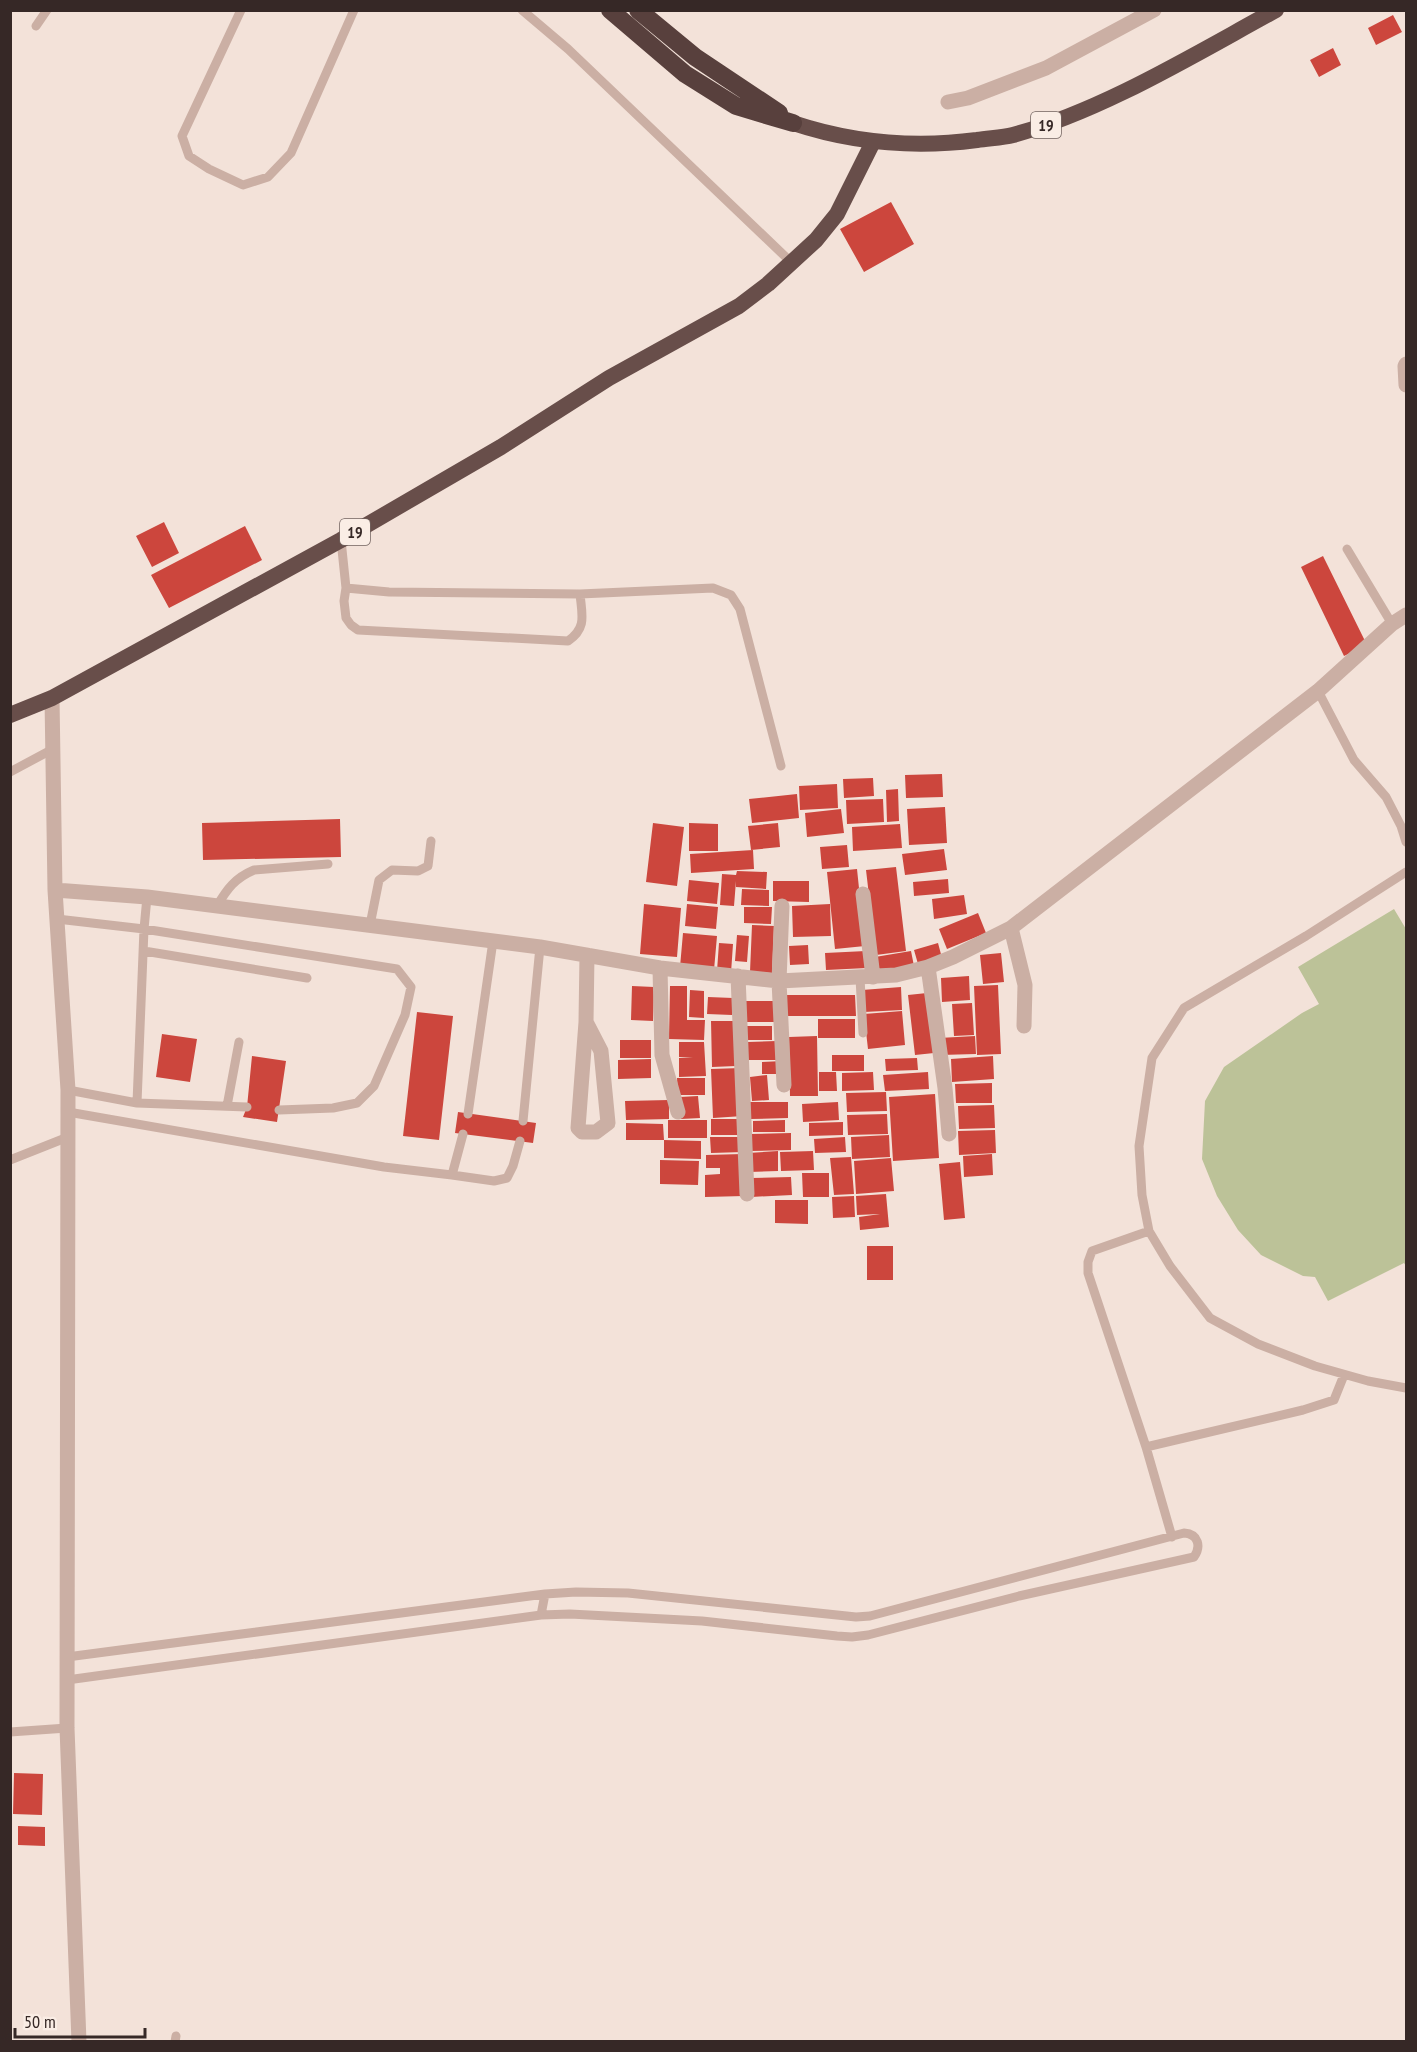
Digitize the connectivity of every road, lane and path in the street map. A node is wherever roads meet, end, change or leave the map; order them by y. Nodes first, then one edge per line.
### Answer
1 (47, 10) edge
2 (241, 10) edge
3 (354, 10) edge
4 (522, 10) edge
5 (610, 10) edge
6 (638, 10) edge
7 (1154, 10) edge
8 (1276, 10) edge
9 (36, 26) dead end
10 (948, 102) dead end
11 (793, 123) junction
12 (873, 142) junction
13 (792, 263) junction
14 (1407, 364) edge
15 (1407, 385) edge
16 (341, 540) junction
17 (1347, 549) dead end
18 (346, 588) junction
19 (580, 594) junction
20 (1407, 615) edge
21 (1392, 624) junction
22 (1318, 692) junction
23 (52, 698) junction
24 (10, 715) edge
25 (52, 749) junction
26 (781, 766) dead end
27 (10, 772) edge
28 (431, 841) dead end
29 (1407, 842) edge
30 (328, 864) dead end
31 (1407, 872) edge
32 (55, 890) junction
33 (863, 894) dead end
34 (147, 897) junction
35 (217, 906) junction
36 (782, 906) dead end
37 (57, 919) junction
38 (370, 925) junction
39 (1011, 928) junction
40 (144, 929) junction
41 (493, 941) junction
42 (540, 947) junction
43 (144, 951) junction
44 (586, 955) junction
45 (928, 967) junction
46 (660, 968) junction
47 (738, 976) junction
48 (866, 977) junction
49 (307, 978) dead end
50 (779, 981) junction
51 (586, 1022) junction
52 (1024, 1026) dead end
53 (863, 1033) dead end
54 (239, 1042) dead end
55 (784, 1085) dead end
56 (68, 1090) junction
57 (137, 1103) junction
58 (227, 1106) junction
59 (247, 1107) dead end
60 (279, 1110) dead end
61 (68, 1112) junction
62 (678, 1112) dead end
63 (468, 1114) dead end
64 (523, 1121) dead end
65 (463, 1134) dead end
66 (949, 1134) dead end
67 (68, 1137) junction
68 (520, 1141) dead end
69 (10, 1160) edge
70 (452, 1175) junction
71 (747, 1194) dead end
72 (1149, 1231) junction
73 (1344, 1375) junction
74 (1407, 1388) edge
75 (1146, 1447) junction
76 (1172, 1537) junction
77 (545, 1594) junction
78 (541, 1615) junction
79 (67, 1657) junction
80 (67, 1680) junction
81 (67, 1728) junction
82 (10, 1732) edge
83 (79, 2042) edge

1 - 9 lane
2 - 3 lane
4 - 13 lane
5 - 11 highway
6 - 11 highway
7 - 10 street
8 - 12 highway, 19
11 - 12 highway, 19
12 - 13 highway, 19
13 - 16 highway, 19
14 - 15 street
16 - 18 lane
16 - 23 highway, 19
17 - 21 lane
18 - 19 lane
18 - 19 lane
19 - 26 lane
20 - 21 street
21 - 22 street
22 - 29 lane
22 - 39 street
23 - 24 highway, 19
23 - 25 street
25 - 27 lane
25 - 32 street
28 - 38 lane
30 - 35 lane
31 - 72 lane
32 - 34 street
32 - 37 street
33 - 48 street
34 - 35 street
34 - 40 lane
35 - 38 street
36 - 50 street
37 - 40 lane
37 - 56 street
38 - 41 street
39 - 45 street
39 - 52 street
40 - 43 lane
40 - 60 lane
41 - 42 street
41 - 63 lane
42 - 44 street
42 - 64 lane
43 - 49 lane
43 - 57 lane
44 - 46 street
44 - 51 street
45 - 48 street
45 - 66 street
46 - 47 street
46 - 62 street
47 - 50 street
47 - 71 street
48 - 50 street
48 - 53 lane
50 - 55 street
51 - 51 street
54 - 58 lane
56 - 57 lane
56 - 61 street
57 - 58 lane
58 - 59 lane
61 - 67 street
61 - 70 lane
65 - 70 lane
67 - 69 lane
67 - 79 street
68 - 70 lane
72 - 73 lane
72 - 75 lane
73 - 74 lane
73 - 75 lane
75 - 76 lane
76 - 77 lane
76 - 78 lane
77 - 78 lane
77 - 79 lane
78 - 80 lane
79 - 80 street
80 - 81 street
81 - 82 lane
81 - 83 street

